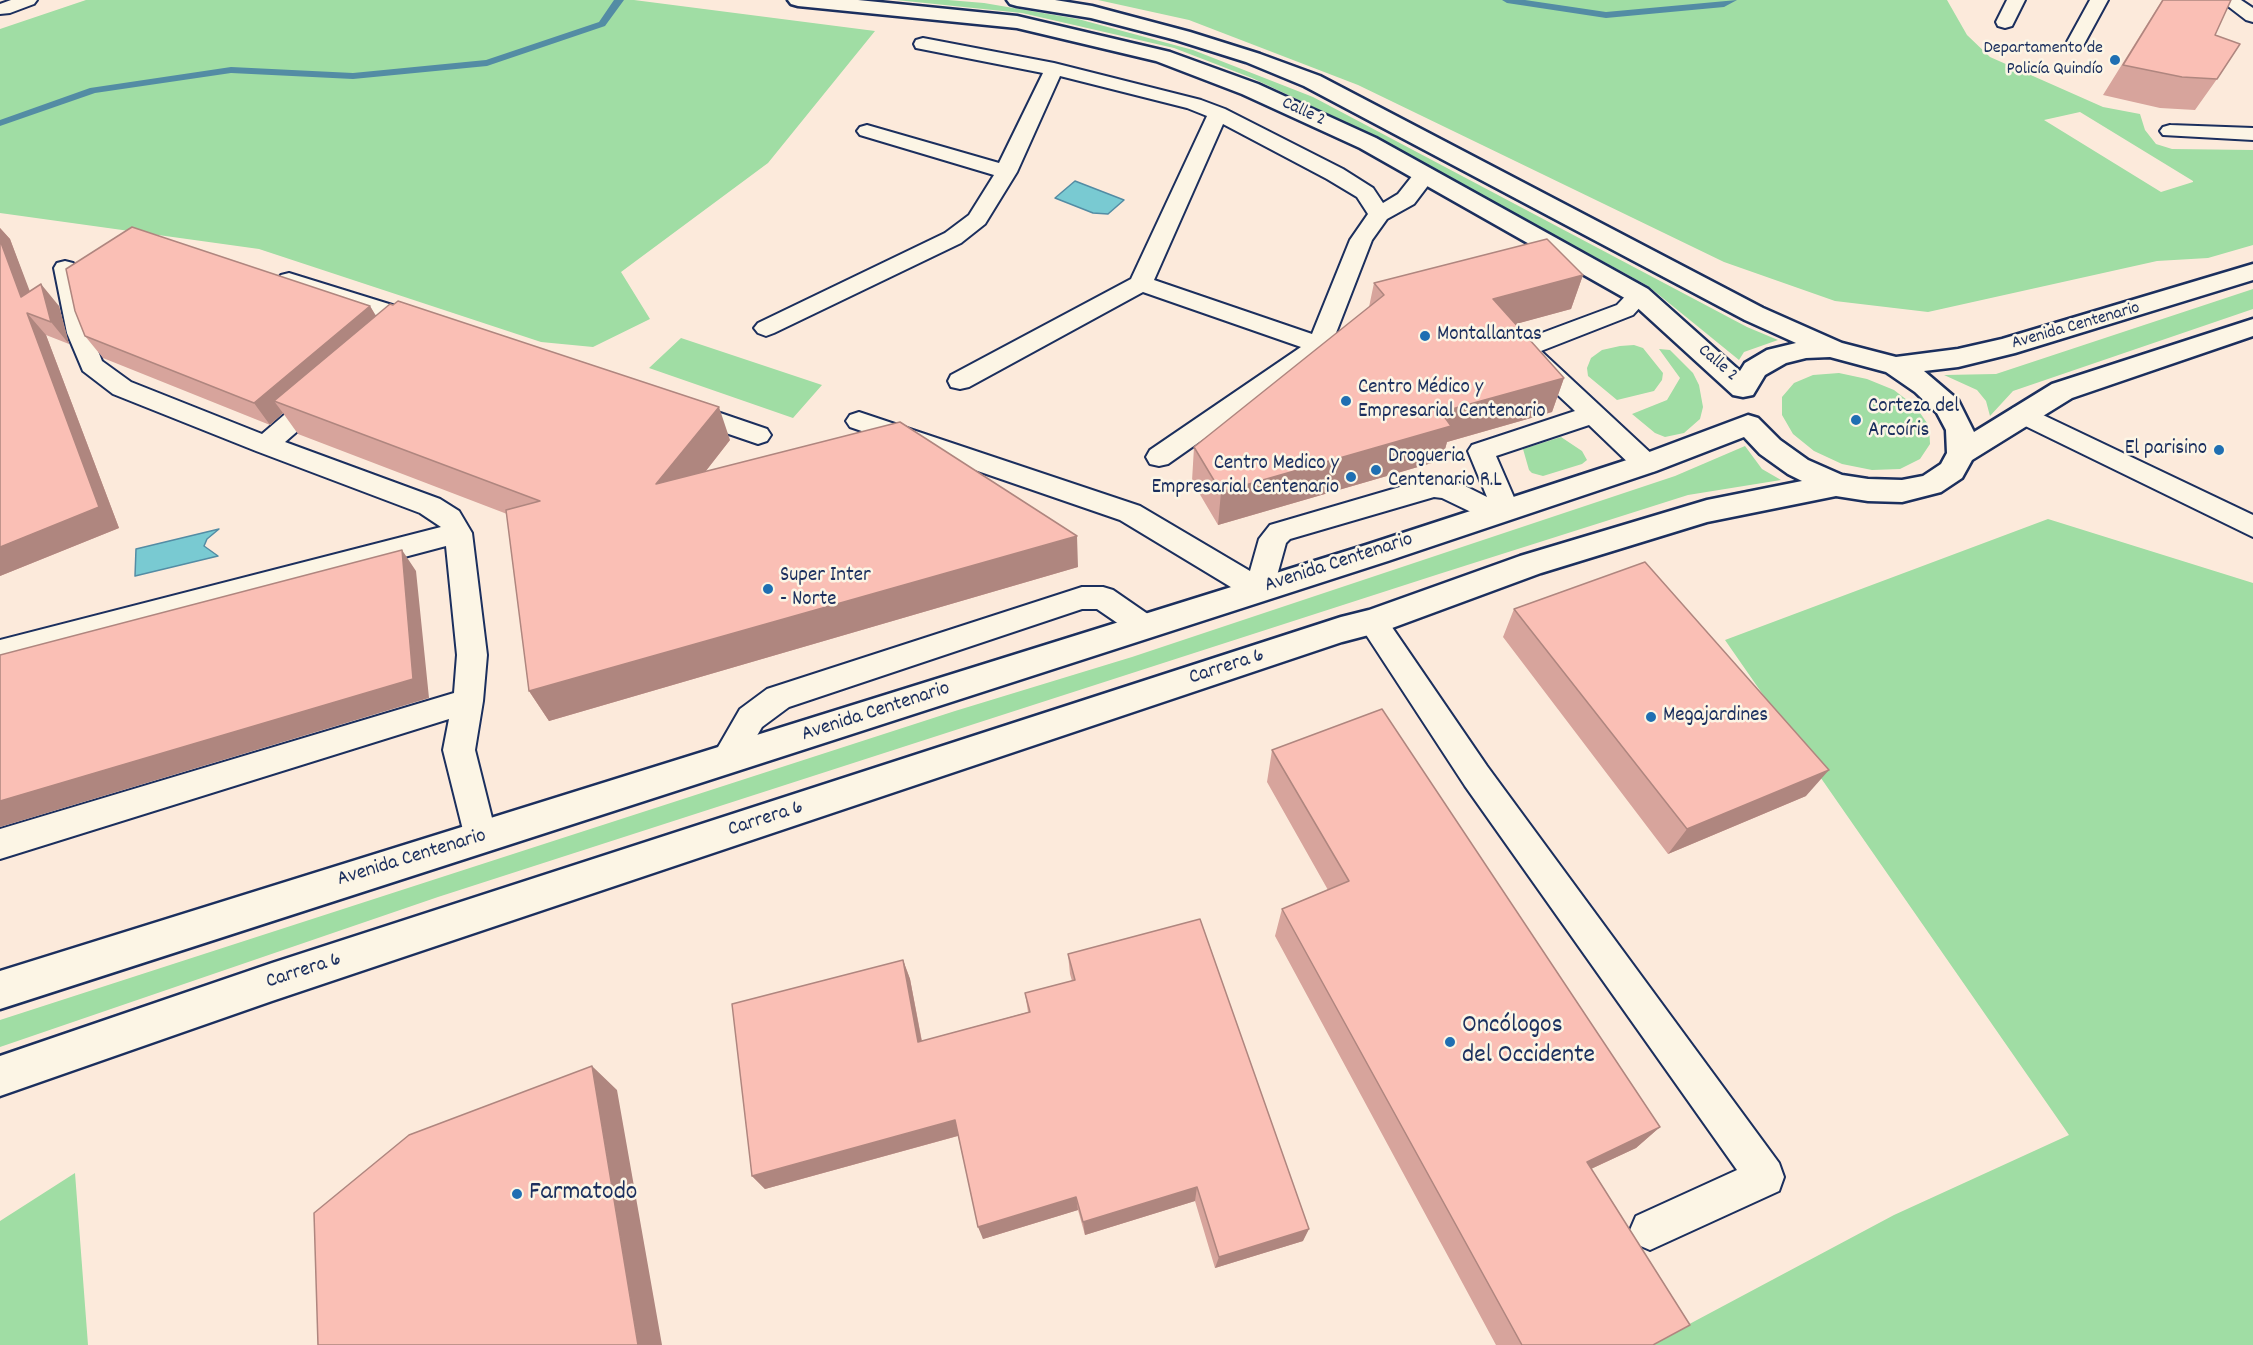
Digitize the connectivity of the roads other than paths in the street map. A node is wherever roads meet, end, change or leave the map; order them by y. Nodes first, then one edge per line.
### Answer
1 (28, 0) edge
2 (798, 0) edge
3 (1017, 0) edge
4 (2016, 0) edge
5 (2099, 0) edge
6 (2229, 0) edge
7 (4, 9) dead end
8 (2253, 16) edge
9 (2005, 22) dead end
10 (2076, 42) dead end
11 (923, 44) dead end
12 (1054, 69) junction
13 (1218, 113) junction
14 (867, 131) dead end
15 (2170, 131) dead end
16 (2253, 134) edge
17 (1006, 172) junction
18 (1425, 175) junction
19 (1379, 214) junction
20 (65, 268) edge
21 (2253, 273) edge
22 (272, 274) edge
23 (1141, 283) junction
24 (1639, 296) junction
25 (766, 328) dead end
26 (2252, 328) edge
27 (446, 330) edge
28 (1320, 345) junction
29 (1833, 349) junction
30 (1896, 366) junction
31 (342, 379) edge
32 (960, 381) dead end
33 (1743, 388) junction
34 (669, 405) edge
35 (1592, 414) junction
36 (2022, 414) junction
37 (859, 421) dead end
38 (1748, 425) junction
39 (758, 435) dead end
40 (265, 445) junction
41 (1962, 453) junction
42 (1159, 458) dead end
43 (1646, 464) junction
44 (1836, 485) junction
45 (1500, 511) junction
46 (2253, 527) edge
47 (458, 533) junction
48 (1259, 590) junction
49 (1373, 622) junction
50 (1145, 627) junction
51 (0, 652) edge
52 (468, 701) junction
53 (726, 761) junction
54 (481, 838) junction
55 (0, 844) edge
56 (0, 990) edge
57 (0, 1076) edge
58 (1650, 1230) dead end

1 - 7 lane
2 - 18 main road, Calle 2
3 - 29 main road, Calle 2
4 - 9 lane
5 - 10 lane
6 - 8 lane
11 - 12 lane
12 - 13 lane
12 - 17 lane
13 - 19 lane
13 - 23 lane
14 - 17 lane
15 - 16 lane
17 - 25 lane
18 - 19 lane
18 - 24 main road, Calle 2
19 - 28 lane
20 - 40 lane
21 - 30 main road, Avenida Centenario
22 - 27 lane
23 - 28 lane
23 - 32 lane
24 - 33 main road, Calle 2
24 - 35 lane
26 - 36 main road
28 - 42 lane
29 - 30 main road
29 - 33 main road
30 - 41 main road
31 - 40 lane
33 - 38 main road
34 - 39 lane
35 - 43 lane
35 - 45 lane
36 - 41 main road
36 - 46 lane
37 - 48 lane
38 - 43 main road, Avenida Centenario
38 - 44 main road
40 - 47 lane
41 - 44 main road
43 - 45 main road, Avenida Centenario
44 - 49 main road, Carrera 6
45 - 48 main road, Avenida Centenario
45 - 48 lane
47 - 51 lane
47 - 52 lane
48 - 50 main road, Avenida Centenario
49 - 57 main road, Carrera 6
49 - 58 lane
50 - 53 main road, Avenida Centenario
50 - 53 lane
52 - 54 lane
52 - 55 lane
53 - 54 main road, Avenida Centenario
54 - 56 main road, Avenida Centenario

